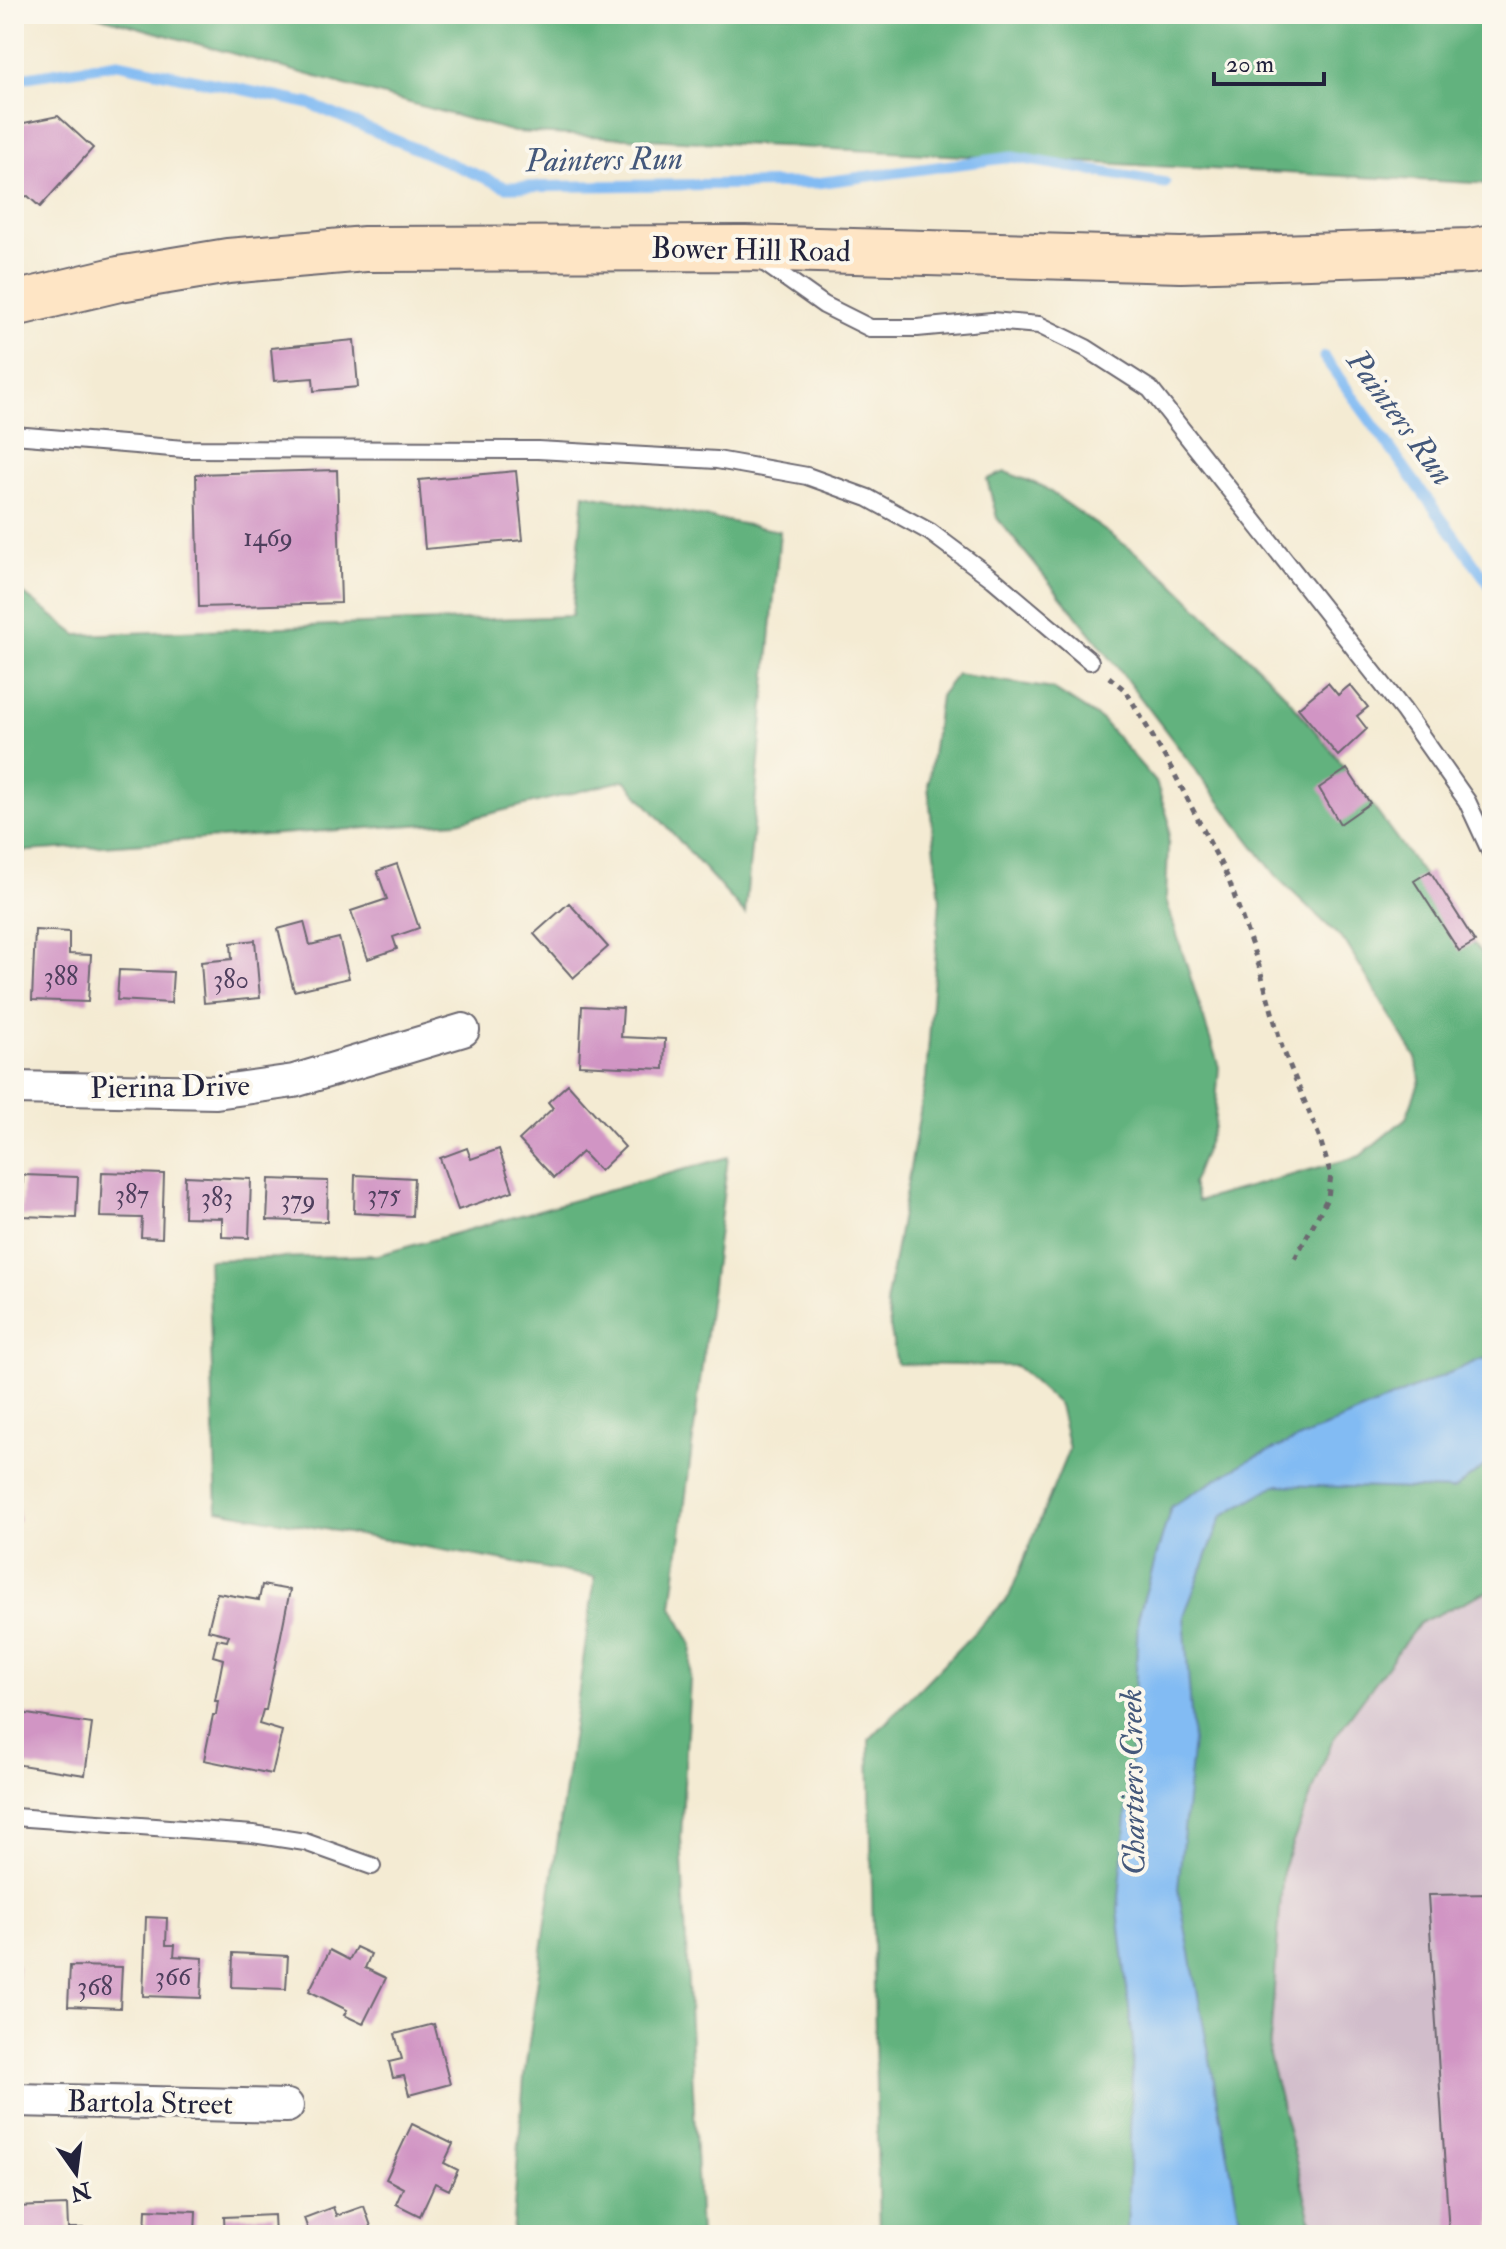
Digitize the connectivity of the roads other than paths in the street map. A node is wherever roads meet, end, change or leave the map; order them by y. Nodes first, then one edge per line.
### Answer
1 (1492, 247) edge
2 (745, 248) junction
3 (14, 304) edge
4 (14, 435) edge
5 (1090, 661) road end
6 (1492, 855) edge
7 (463, 1030) dead end
8 (14, 1088) edge
9 (14, 1817) edge
10 (372, 1866) dead end
11 (14, 2100) edge
12 (287, 2106) dead end

1 - 2 main road, Bower Hill Road
2 - 3 main road, Bower Hill Road
2 - 6 lane
4 - 5 lane
7 - 8 street, Pierina Drive
9 - 10 lane
11 - 12 street, Bartola Street

